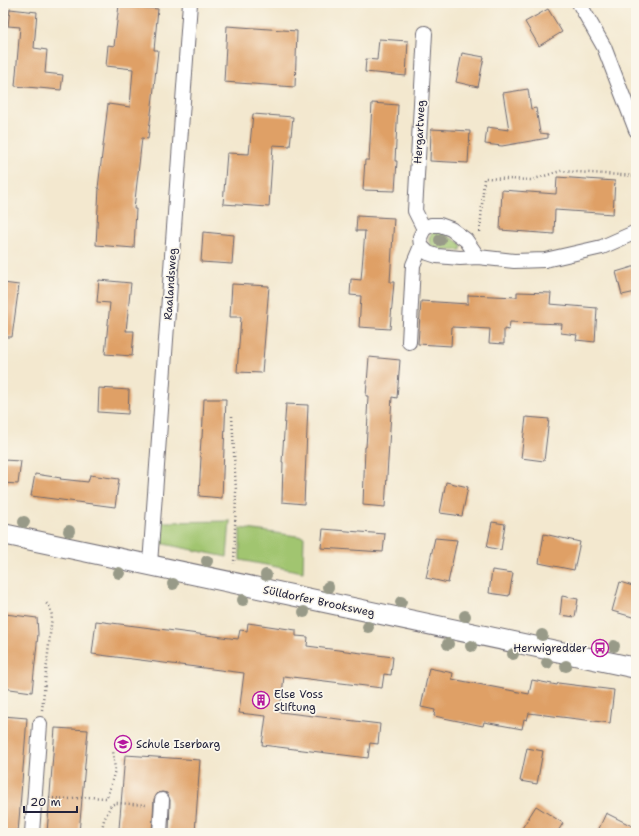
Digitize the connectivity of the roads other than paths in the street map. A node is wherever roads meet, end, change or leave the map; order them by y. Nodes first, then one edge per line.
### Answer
1 (190, 3) edge
2 (579, 3) edge
3 (425, 33) dead end
4 (636, 130) edge
5 (424, 229) junction
6 (636, 232) edge
7 (421, 246) junction
8 (478, 257) junction
9 (409, 342) dead end
10 (3, 534) edge
11 (150, 564) junction
12 (636, 668) edge
13 (40, 724) road end
14 (162, 803) road end
15 (32, 833) edge
16 (160, 833) edge

1 - 11 street, Raalandsweg
2 - 4 street
3 - 5 street, Hergartweg
5 - 7 street
5 - 8 street
6 - 8 street
7 - 8 street
7 - 9 street
10 - 11 street, Sülldorfer Brooksweg
11 - 12 street, Sülldorfer Brooksweg
13 - 15 street
14 - 16 street

